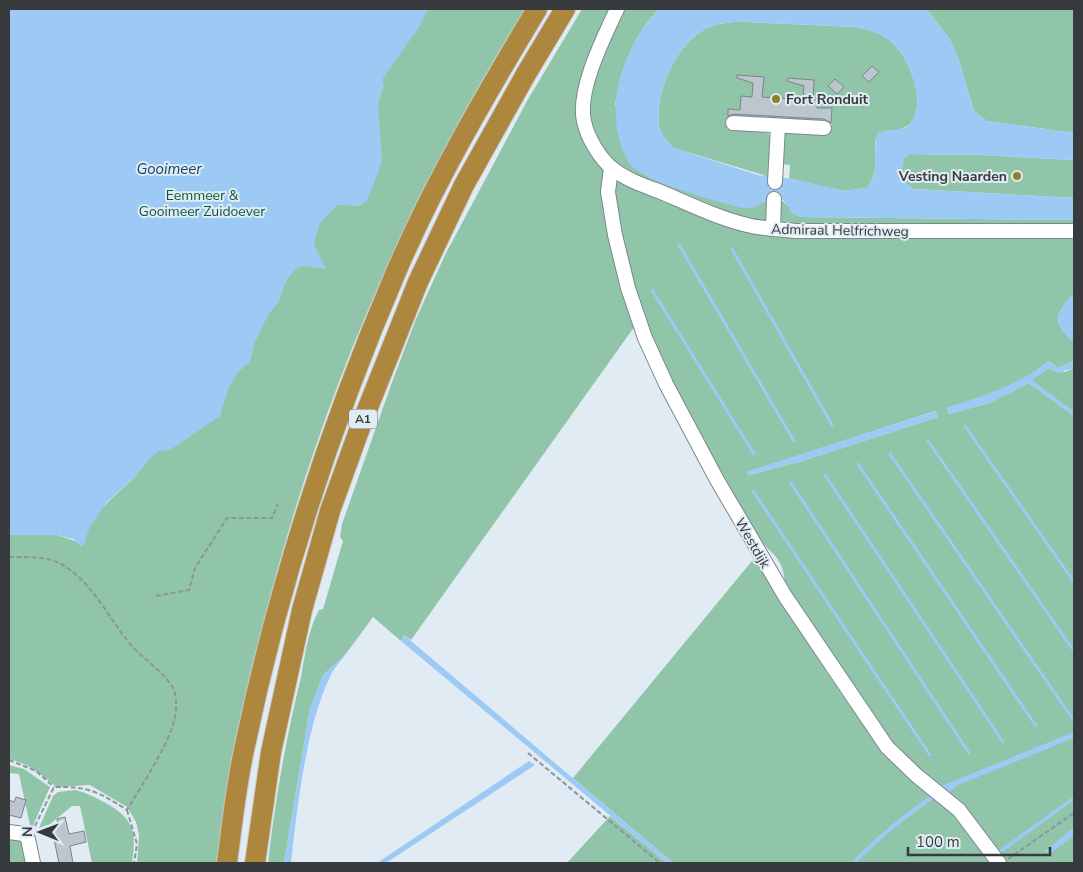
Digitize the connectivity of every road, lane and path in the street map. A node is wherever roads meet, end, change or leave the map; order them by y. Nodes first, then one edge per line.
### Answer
1 (537, 9) edge
2 (565, 9) edge
3 (617, 9) edge
4 (733, 123) dead end
5 (778, 126) junction
6 (824, 128) dead end
7 (611, 168) junction
8 (775, 182) dead end
9 (774, 198) dead end
10 (772, 229) junction
11 (1074, 230) edge
12 (278, 504) dead end
13 (9, 557) edge
14 (156, 596) dead end
15 (528, 752) dead end
16 (9, 760) edge
17 (54, 787) junction
18 (127, 810) junction
19 (1074, 813) edge
20 (9, 832) edge
21 (28, 839) junction
22 (33, 863) edge
23 (134, 863) edge
24 (227, 863) edge
25 (255, 863) edge
26 (660, 863) edge
27 (1000, 863) edge

1 - 24 highway, A1
2 - 25 highway, A1
3 - 7 street, Admiraal Helfrichweg
4 - 5 street
5 - 6 street
5 - 8 street
7 - 10 street, Admiraal Helfrichweg
7 - 27 street, Westdijk
9 - 10 street
10 - 11 street, Admiraal Helfrichweg
12 - 14 path
13 - 18 path
15 - 26 path
16 - 17 path
17 - 18 path
17 - 21 path
18 - 23 path
19 - 27 path
20 - 21 street
21 - 22 street

